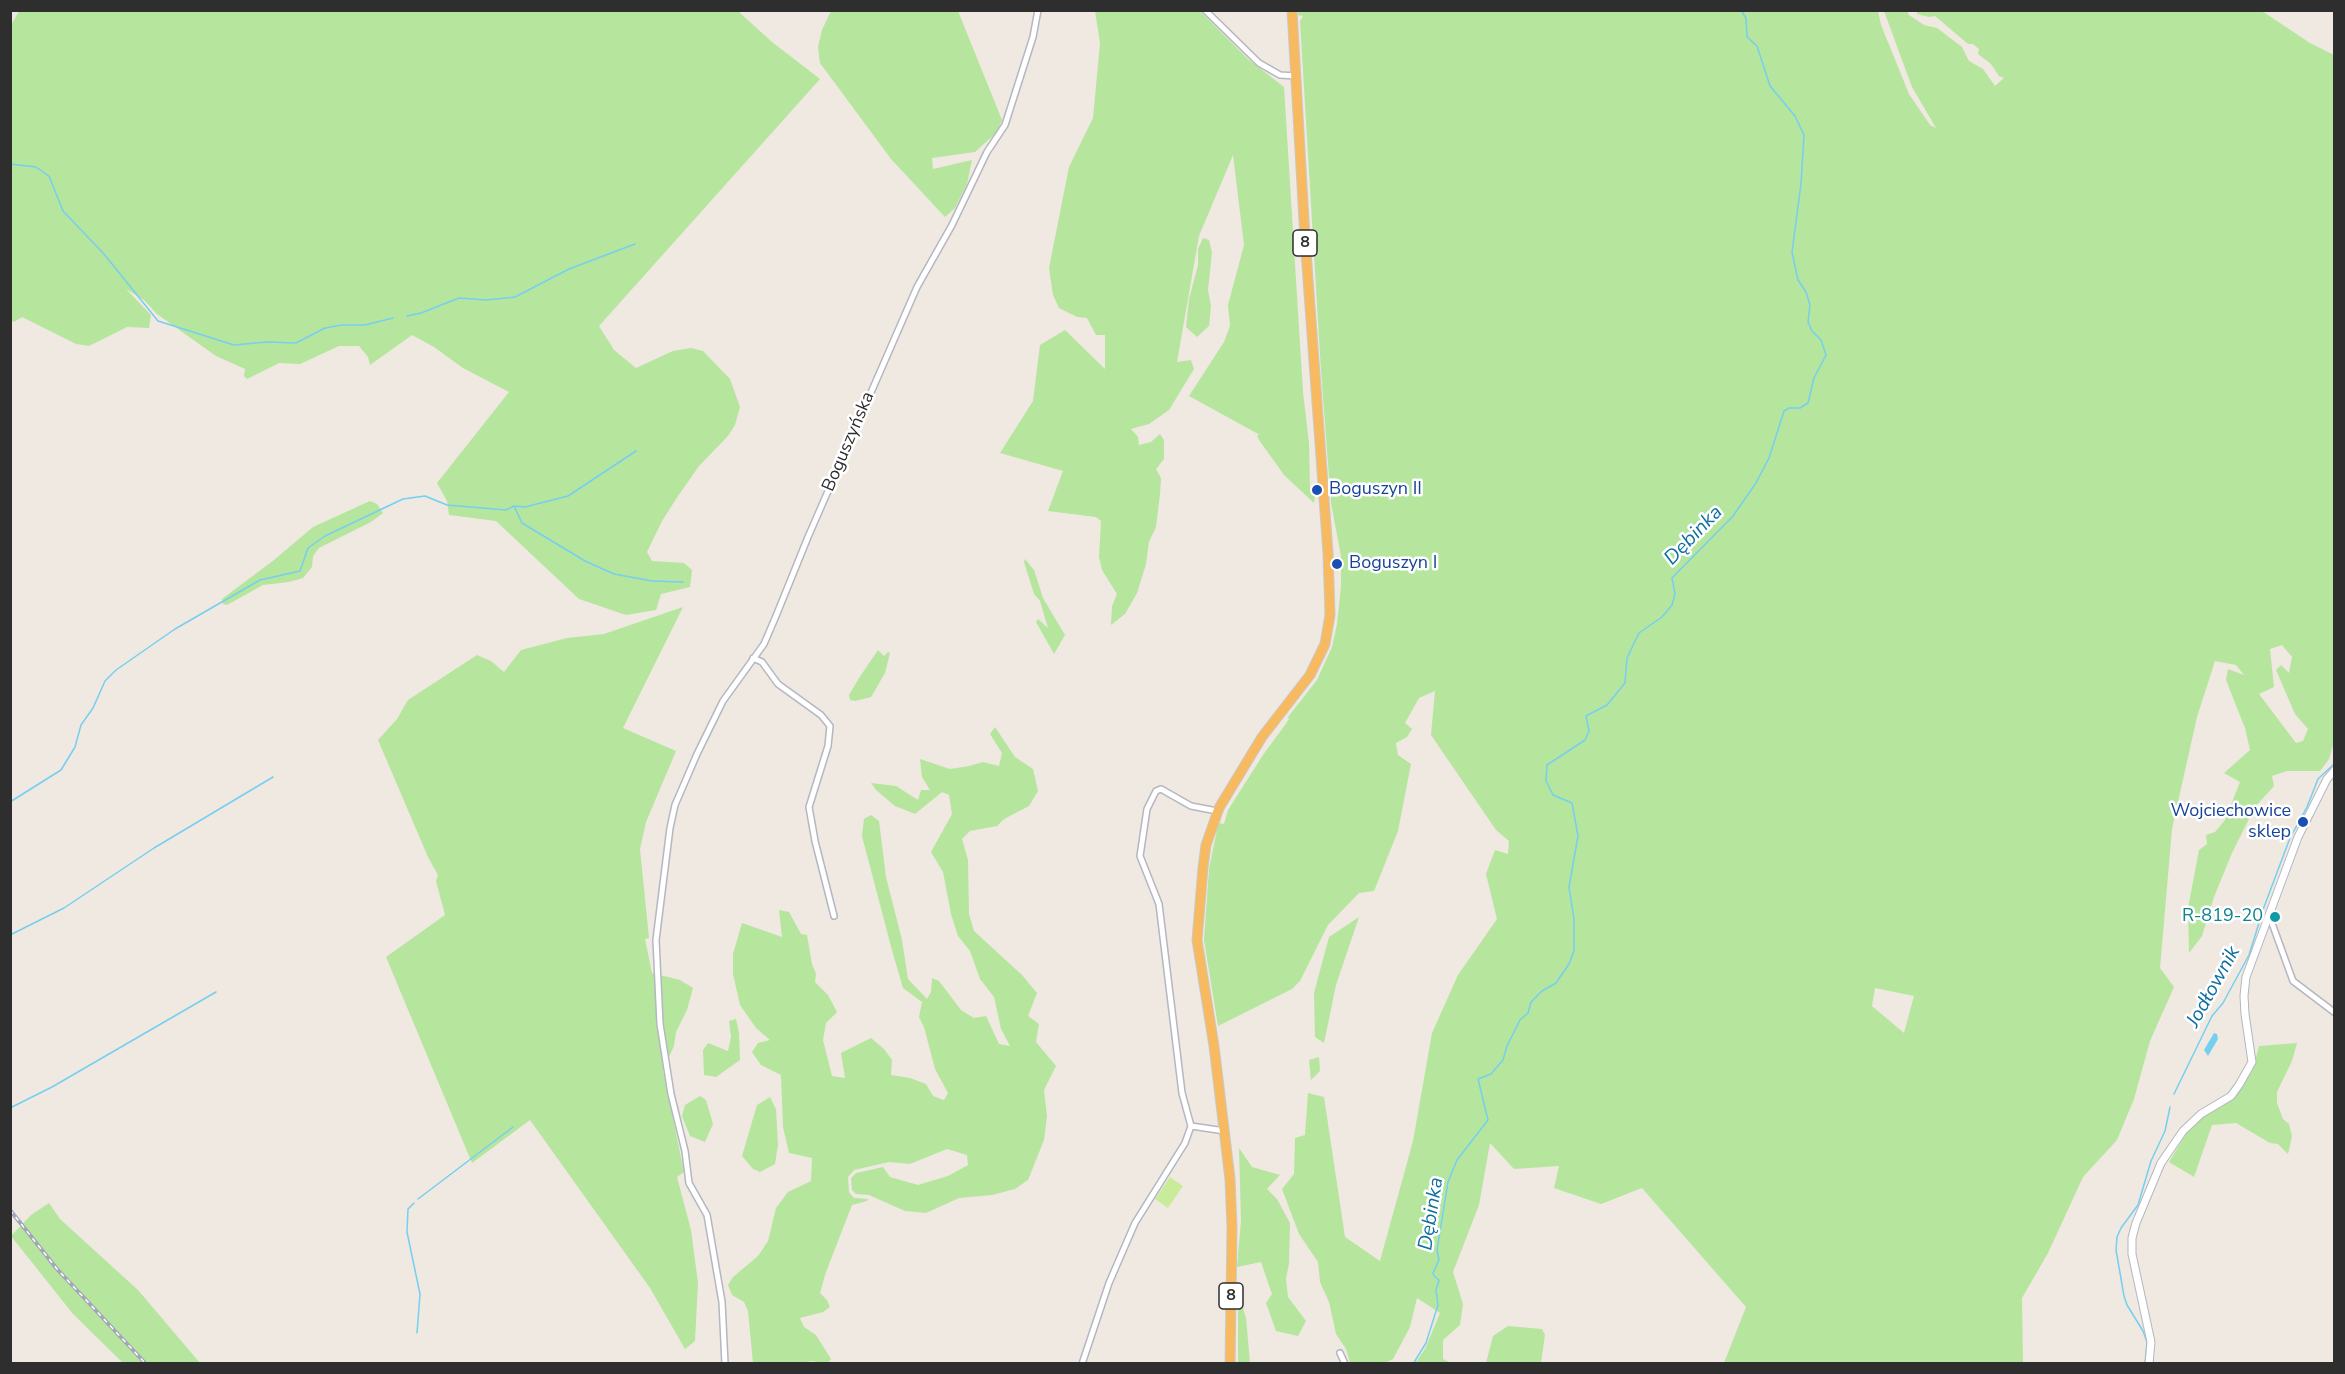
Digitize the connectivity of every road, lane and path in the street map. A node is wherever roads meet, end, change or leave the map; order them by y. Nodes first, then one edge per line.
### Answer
1 (1038, 10) edge
2 (1205, 10) edge
3 (1292, 10) edge
4 (1296, 76) junction
5 (753, 658) junction
6 (2334, 771) edge
7 (1217, 811) junction
8 (2269, 914) junction
9 (834, 916) dead end
10 (2334, 1012) edge
11 (1191, 1126) junction
12 (1225, 1131) junction
13 (1340, 1353) dead end
14 (725, 1364) edge
15 (1082, 1364) edge
16 (1230, 1364) edge
17 (1346, 1364) edge
18 (2149, 1364) edge

1 - 5 street, Boguszyńska
2 - 4 street
3 - 4 highway, 8
4 - 7 highway, 8
5 - 9 street
5 - 14 street, Boguszyńska
6 - 8 street
7 - 11 street
7 - 12 highway, 8
8 - 10 street
8 - 18 street
11 - 12 street
11 - 15 street
12 - 16 highway, 8
13 - 17 street

